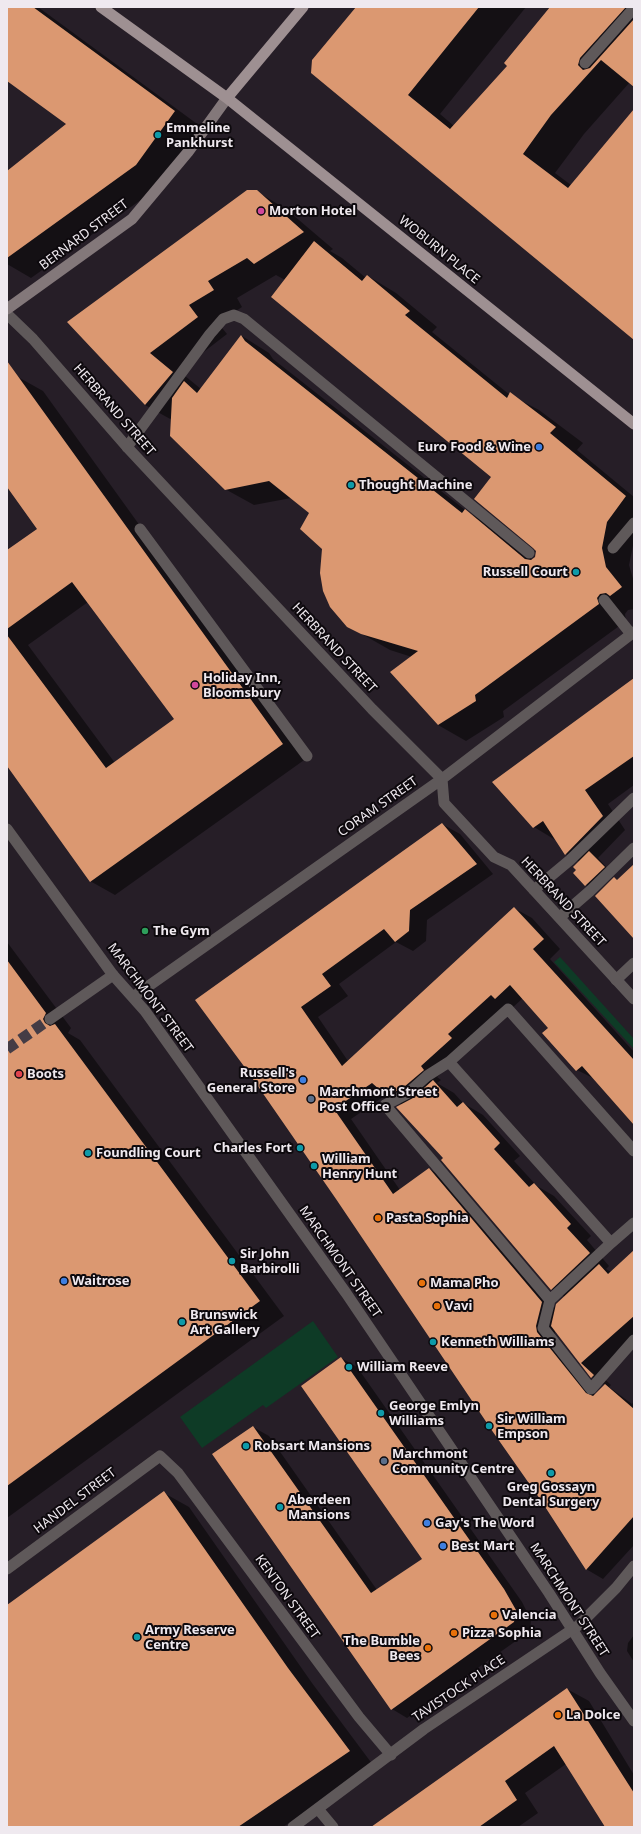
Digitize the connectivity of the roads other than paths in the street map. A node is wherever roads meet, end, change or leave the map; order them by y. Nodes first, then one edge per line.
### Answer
1 (101, 7) edge
2 (303, 7) edge
3 (634, 8) edge
4 (585, 63) dead end
5 (227, 98) junction
6 (7, 309) edge
7 (7, 314) edge
8 (634, 424) edge
9 (127, 447) junction
10 (634, 523) edge
11 (140, 529) dead end
12 (613, 548) dead end
13 (529, 553) dead end
14 (604, 600) dead end
15 (633, 633) edge
16 (307, 756) dead end
17 (442, 779) junction
18 (634, 798) edge
19 (7, 829) edge
20 (634, 848) edge
21 (534, 890) junction
22 (560, 917) junction
23 (634, 963) edge
24 (113, 975) junction
25 (616, 980) junction
26 (133, 997) junction
27 (634, 998) edge
28 (50, 1018) tunnel mouth
29 (449, 1062) junction
30 (634, 1151) edge
31 (634, 1222) edge
32 (611, 1244) junction
33 (550, 1300) junction
34 (634, 1340) edge
35 (160, 1456) joint
36 (634, 1566) edge
37 (7, 1569) edge
38 (572, 1629) junction
39 (634, 1721) edge
40 (391, 1755) junction
41 (318, 1809) junction
42 (293, 1827) edge
43 (333, 1827) edge

1 - 5 main road, WOBURN PLACE
2 - 5 main road
3 - 4 street
5 - 6 main road, BERNARD STREET
5 - 8 main road, WOBURN PLACE
7 - 9 street, HERBRAND STREET
9 - 13 street
9 - 17 street, HERBRAND STREET
10 - 12 street
11 - 16 street
14 - 15 street
15 - 17 street, CORAM STREET
17 - 21 street, HERBRAND STREET
17 - 26 street, CORAM STREET
18 - 21 street
19 - 24 street, MARCHMONT STREET
20 - 22 street
21 - 22 street, HERBRAND STREET
22 - 25 street, HERBRAND STREET
23 - 25 street
24 - 26 street, MARCHMONT STREET
24 - 28 street
25 - 27 street, HERBRAND STREET
26 - 38 street, MARCHMONT STREET
29 - 30 street
29 - 32 street
29 - 33 street
31 - 32 street
32 - 33 street
33 - 34 street
35 - 37 street, HANDEL STREET
35 - 40 street, KENTON STREET
36 - 38 street, TAVISTOCK PLACE
38 - 39 street, MARCHMONT STREET
38 - 40 street, TAVISTOCK PLACE
40 - 41 street, TAVISTOCK PLACE
41 - 42 street, TAVISTOCK PLACE
41 - 43 street

